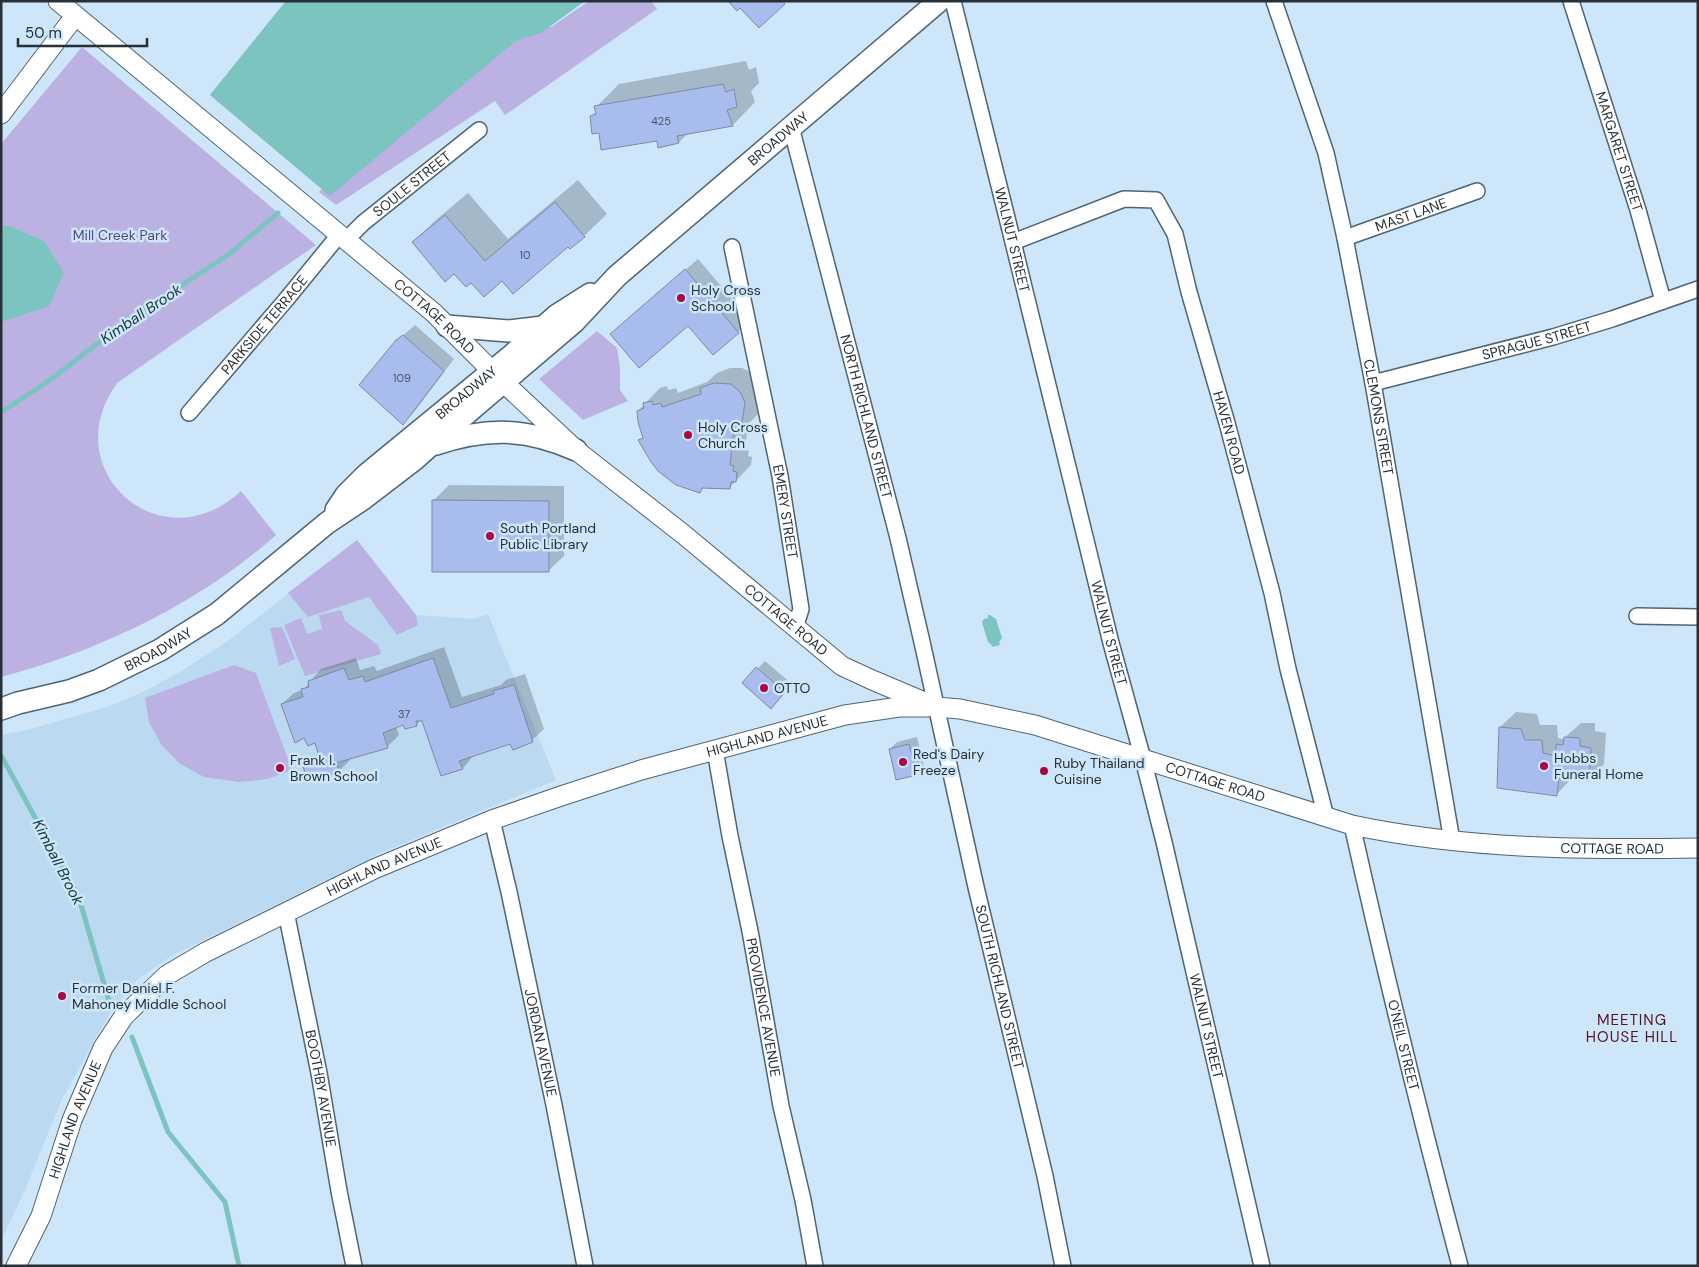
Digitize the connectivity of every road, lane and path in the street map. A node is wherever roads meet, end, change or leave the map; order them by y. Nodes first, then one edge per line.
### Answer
1 (58, 1) edge
2 (939, 1) edge
3 (953, 1) edge
4 (1274, 1) edge
5 (1570, 1) edge
6 (75, 16) junction
7 (1, 114) edge
8 (792, 127) junction
9 (479, 130) dead end
10 (1477, 191) dead end
11 (342, 238) junction
12 (1345, 238) junction
13 (1014, 242) junction
14 (732, 247) dead end
15 (617, 276) junction
16 (1698, 289) edge
17 (1663, 301) junction
18 (447, 326) junction
19 (543, 327) junction
20 (497, 377) junction
21 (1373, 383) junction
22 (189, 413) dead end
23 (431, 446) junction
24 (576, 450) junction
25 (327, 523) junction
26 (1637, 616) dead end
27 (1698, 617) edge
28 (795, 628) junction
29 (7, 705) edge
30 (936, 707) junction
31 (714, 750) junction
32 (1143, 759) junction
33 (1326, 816) junction
34 (492, 820) junction
35 (1352, 825) junction
36 (1452, 841) junction
37 (1698, 848) edge
38 (286, 912) junction
39 (16, 1266) edge
40 (354, 1266) edge
41 (585, 1266) edge
42 (816, 1266) edge
43 (1063, 1266) edge
44 (1262, 1266) edge
45 (1460, 1266) edge

1 - 6 street, COTTAGE ROAD
2 - 8 main road, BROADWAY
3 - 13 street, WALNUT STREET
4 - 12 street, CLEMONS STREET
5 - 17 street, MARGARET STREET
6 - 7 street
6 - 11 street, COTTAGE ROAD
8 - 15 main road, BROADWAY
8 - 30 street, NORTH RICHLAND STREET
9 - 11 street, SOULE STREET
10 - 12 street, MAST LANE
11 - 18 street, COTTAGE ROAD
11 - 22 street, PARKSIDE TERRACE
12 - 21 street, CLEMONS STREET
13 - 32 street, WALNUT STREET
13 - 33 street, HAVEN ROAD
14 - 28 street, EMERY STREET
15 - 19 main road, BROADWAY
15 - 20 main road, BROADWAY
16 - 17 street, SPRAGUE STREET
17 - 21 street, SPRAGUE STREET
18 - 19 main road
18 - 20 street, COTTAGE ROAD
19 - 20 main road, BROADWAY
20 - 23 main road, BROADWAY
20 - 24 street, COTTAGE ROAD
20 - 25 main road, BROADWAY
21 - 36 street, CLEMONS STREET
23 - 24 main road
23 - 25 main road, BROADWAY
24 - 28 street, COTTAGE ROAD
25 - 29 main road, BROADWAY
26 - 27 street
28 - 30 street, COTTAGE ROAD
30 - 31 street, HIGHLAND AVENUE
30 - 32 street, COTTAGE ROAD
30 - 43 street, SOUTH RICHLAND STREET
31 - 34 street, HIGHLAND AVENUE
31 - 42 street, PROVIDENCE AVENUE
32 - 33 street, COTTAGE ROAD
32 - 44 street, WALNUT STREET
33 - 35 street, COTTAGE ROAD
34 - 38 street, HIGHLAND AVENUE
34 - 41 street, JORDAN AVENUE
35 - 36 street, COTTAGE ROAD
35 - 45 street, O'NEIL STREET
36 - 37 street, COTTAGE ROAD
38 - 39 street, HIGHLAND AVENUE
38 - 40 street, BOOTHBY AVENUE

